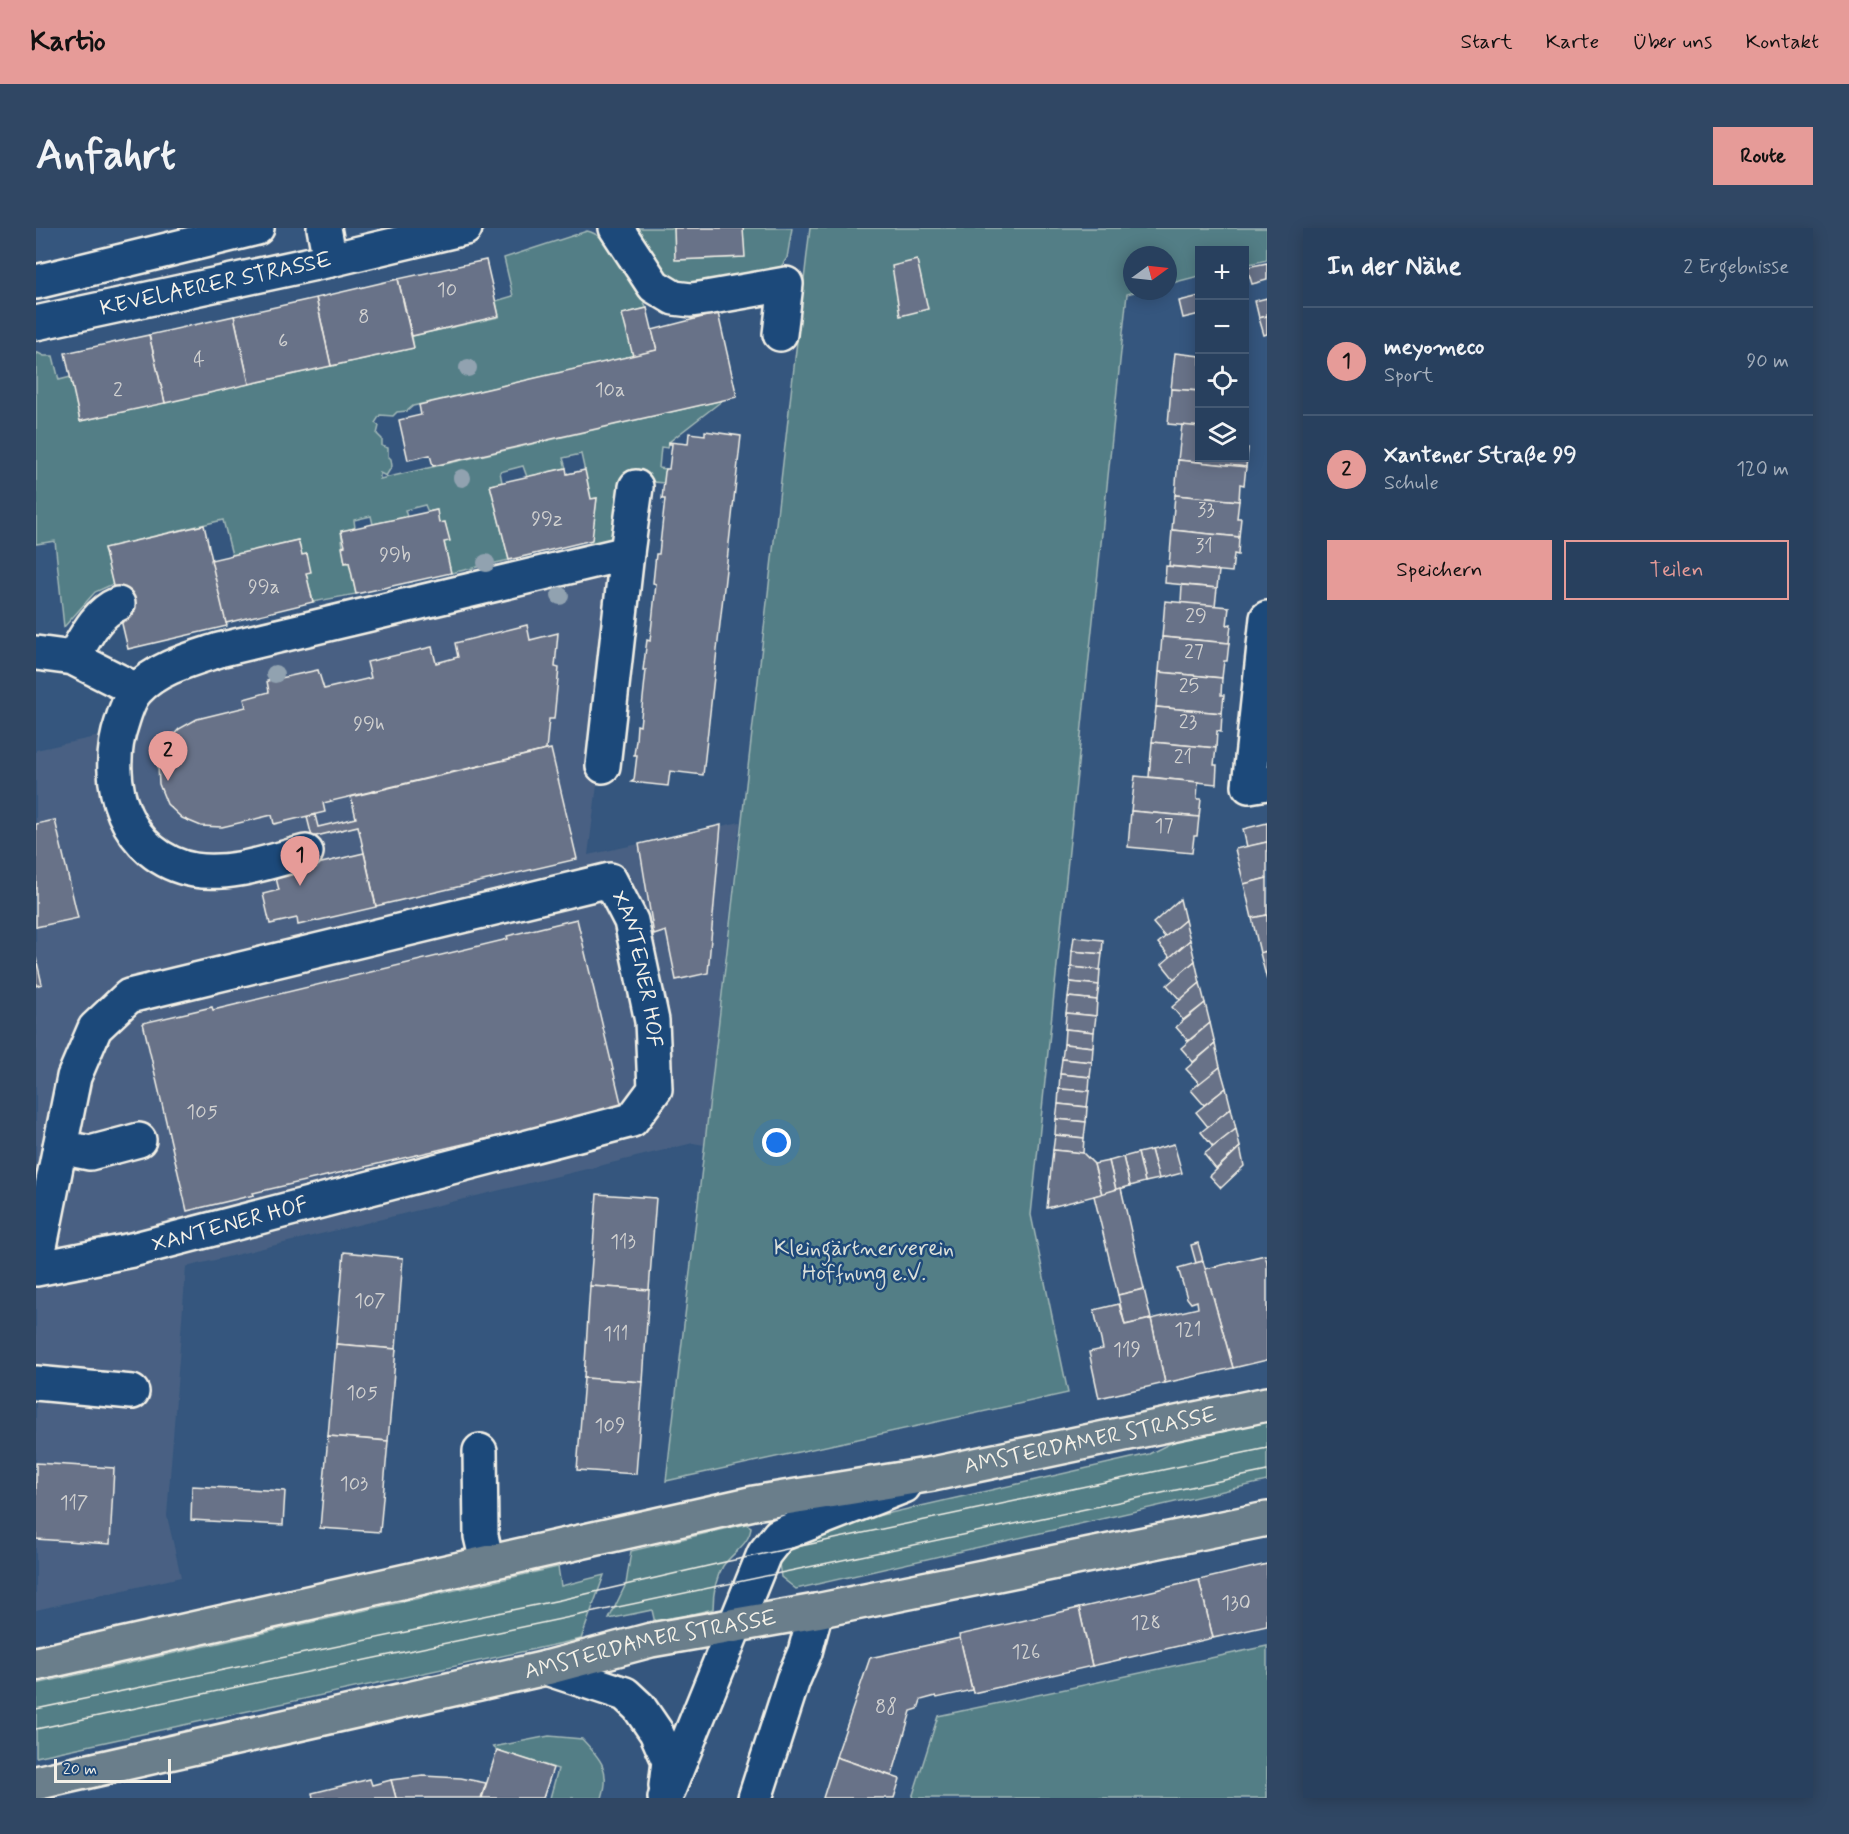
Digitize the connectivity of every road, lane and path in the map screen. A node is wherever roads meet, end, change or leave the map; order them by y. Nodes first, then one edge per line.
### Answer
1 (257, 228) edge
2 (324, 228) edge
3 (465, 228) edge
4 (616, 228) edge
5 (330, 260) junction
6 (36, 282) edge
7 (36, 323) edge
8 (780, 334) dead end
9 (636, 487) dead end
10 (627, 553) junction
11 (118, 604) dead end
12 (1267, 618) edge
13 (36, 653) edge
14 (73, 658) junction
15 (136, 690) junction
16 (603, 766) dead end
17 (1267, 783) edge
18 (306, 852) dead end
19 (139, 1140) dead end
20 (60, 1147) junction
21 (36, 1268) edge
22 (36, 1383) edge
23 (132, 1392) dead end
24 (1267, 1404) edge
25 (480, 1451) dead end
26 (933, 1474) junction
27 (1267, 1519) edge
28 (487, 1562) junction
29 (816, 1611) junction
30 (735, 1624) junction
31 (36, 1664) edge
32 (546, 1668) junction
33 (36, 1783) edge
34 (665, 1798) edge
35 (755, 1798) edge

1 - 6 street
2 - 5 street
3 - 5 street, KEVELAERER STRASSE
4 - 8 street
5 - 7 street, KEVELAERER STRASSE
9 - 10 street
10 - 15 street
10 - 16 street
11 - 14 street
12 - 17 street
13 - 14 street
14 - 15 street
15 - 18 street
19 - 20 street
20 - 21 street, XANTENER HOF
20 - 21 street, XANTENER HOF
22 - 23 street
24 - 26 main road, AMSTERDAMER STRASSE
25 - 28 street
26 - 28 main road, AMSTERDAMER STRASSE
26 - 30 street
27 - 29 main road, AMSTERDAMER STRASSE
28 - 31 main road, AMSTERDAMER STRASSE
29 - 30 main road, AMSTERDAMER STRASSE
29 - 35 street
30 - 32 main road, AMSTERDAMER STRASSE
30 - 34 street
32 - 33 main road, AMSTERDAMER STRASSE
32 - 34 street

